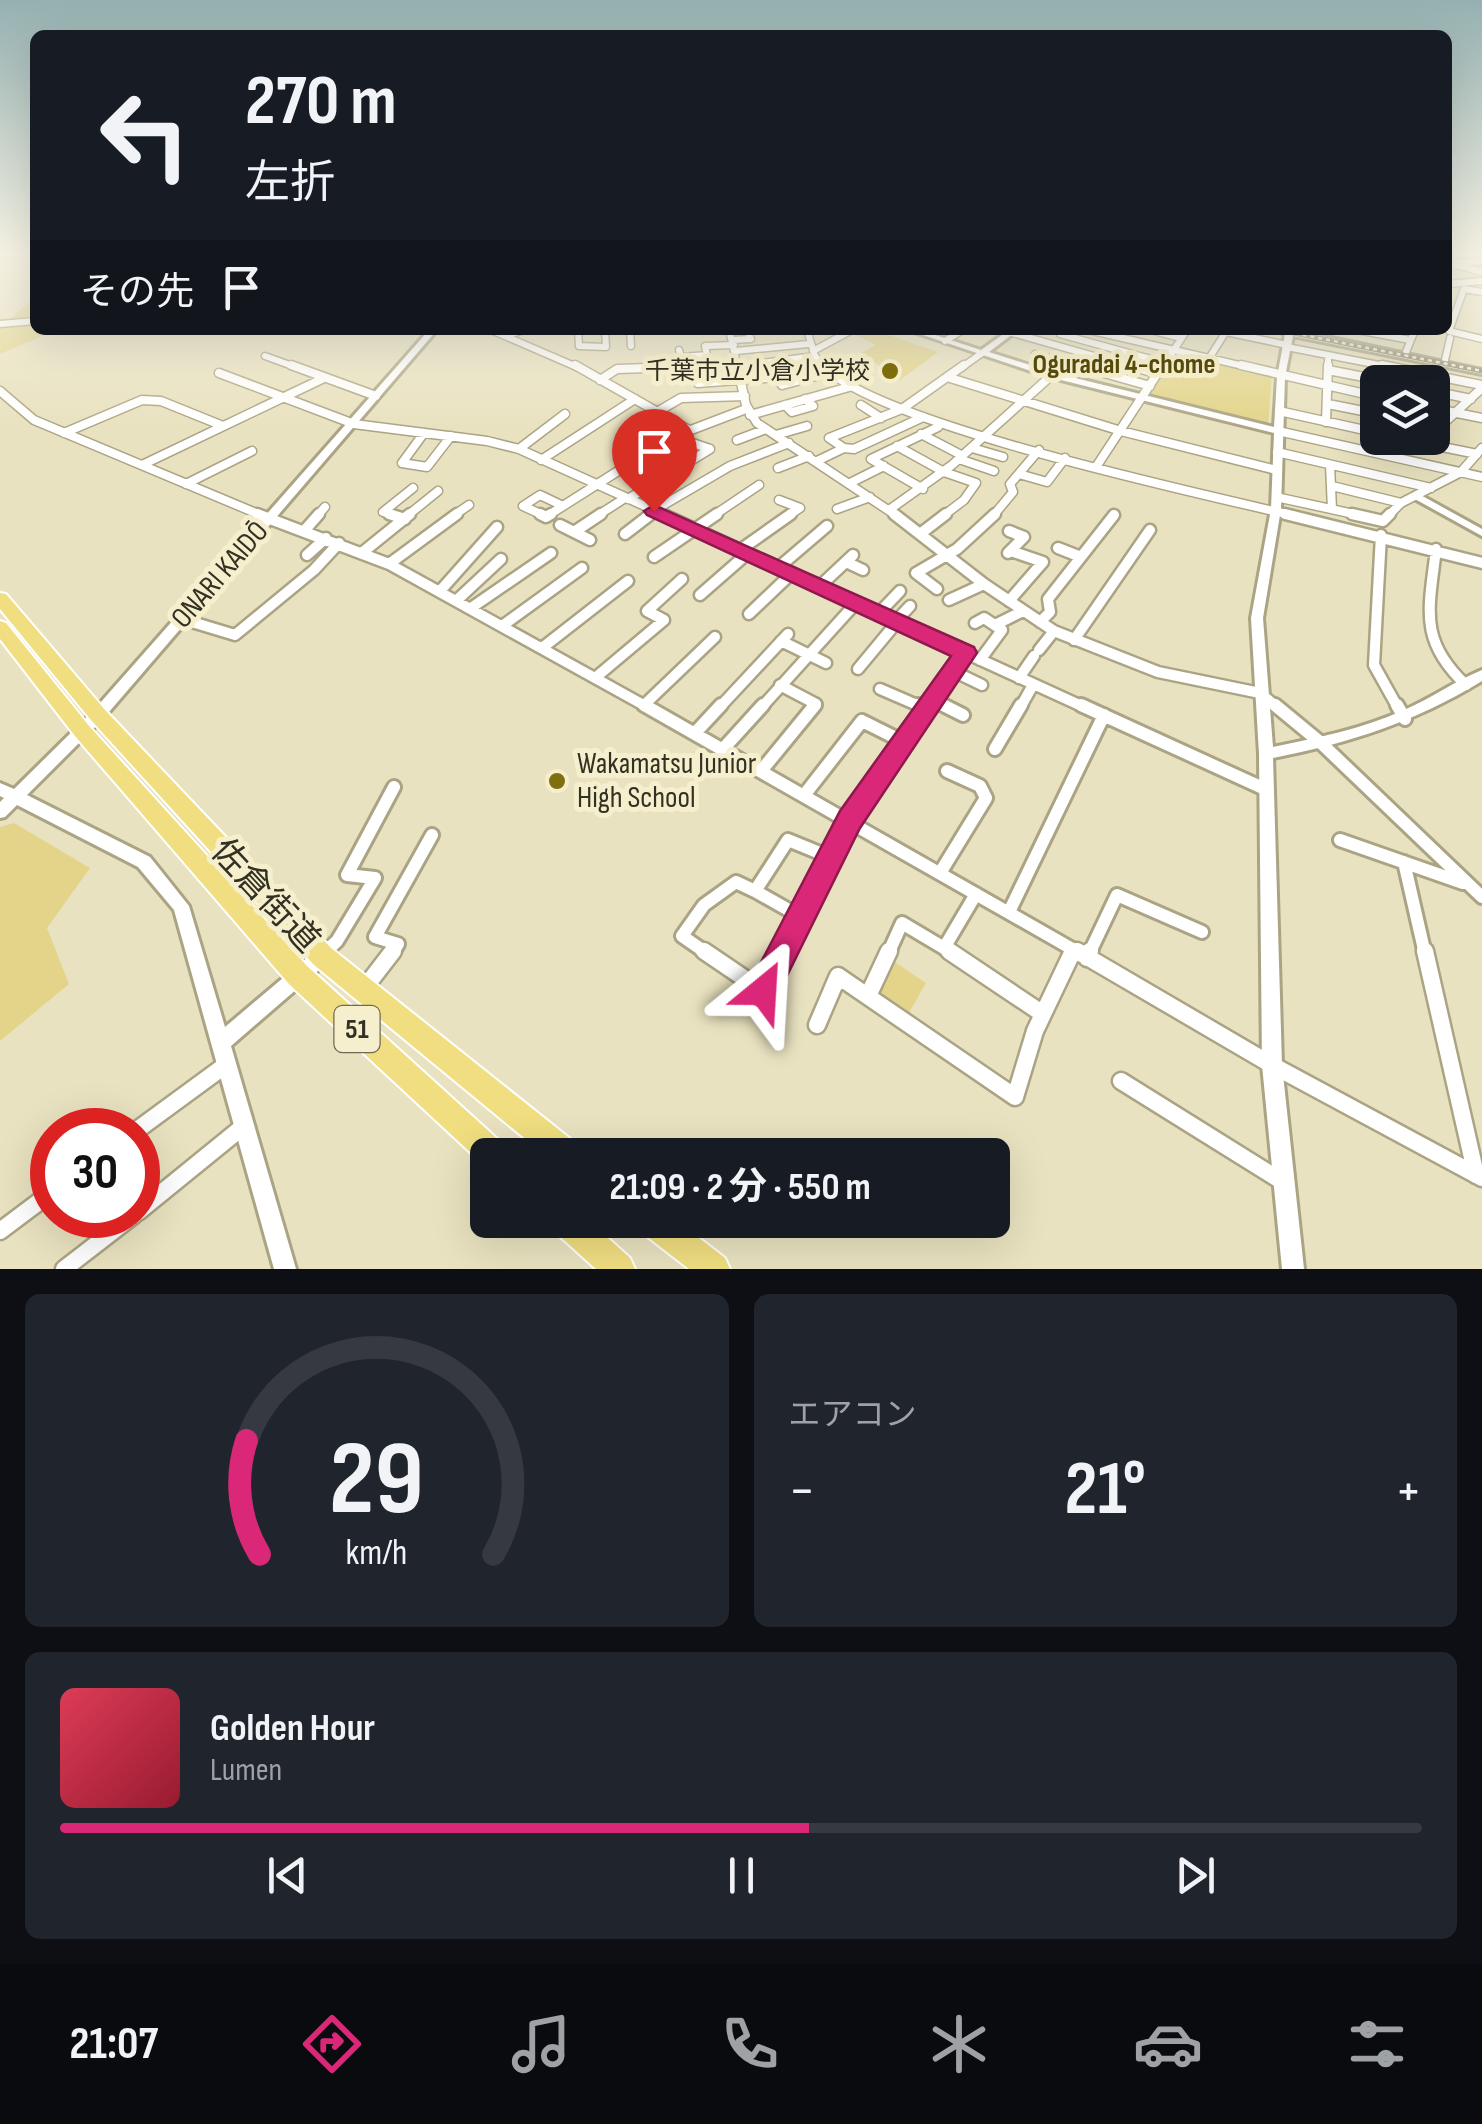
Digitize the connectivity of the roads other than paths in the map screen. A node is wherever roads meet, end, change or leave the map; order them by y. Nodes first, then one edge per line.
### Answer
1 (30, 321) edge
2 (0, 324) edge
3 (1482, 324) edge
4 (1452, 332) edge
5 (429, 335) edge
6 (578, 335) edge
7 (605, 335) edge
8 (631, 335) edge
9 (809, 335) edge
10 (842, 335) edge
11 (927, 335) edge
12 (954, 335) edge
13 (1004, 335) edge
14 (1020, 335) edge
15 (1059, 335) edge
16 (1073, 335) edge
17 (1107, 335) edge
18 (1169, 335) edge
19 (1184, 335) edge
20 (1224, 335) edge
21 (1383, 335) edge
22 (1412, 335) edge
23 (507, 336) edge
24 (1287, 336) edge
25 (1181, 338) junction
26 (1450, 338) dead end
27 (1481, 339) edge
28 (1410, 340) junction
29 (946, 341) junction
30 (733, 342) edge
31 (1046, 344) junction
32 (632, 346) dead end
33 (679, 350) dead end
34 (812, 350) junction
35 (1172, 352) junction
36 (1406, 352) junction
37 (982, 353) junction
38 (1035, 354) junction
39 (1328, 355) junction
40 (265, 356) dead end
41 (1208, 360) junction
42 (1445, 360) junction
43 (1165, 363) junction
44 (1019, 365) junction
45 (740, 366) junction
46 (1328, 370) junction
47 (1482, 370) edge
48 (219, 373) dead end
49 (827, 373) junction
50 (1158, 374) junction
51 (1052, 375) junction
52 (1360, 376) edge
53 (947, 377) junction
54 (1280, 377) junction
55 (324, 378) junction
56 (600, 380) junction
57 (756, 380) junction
58 (698, 382) dead end
59 (744, 382) junction
60 (1150, 386) junction
61 (1328, 386) junction
62 (1482, 386) edge
63 (850, 387) junction
64 (762, 389) dead end
65 (0, 391) edge
66 (1360, 392) edge
67 (1450, 395) edge
68 (376, 396) junction
69 (745, 396) junction
70 (703, 397) junction
71 (282, 398) junction
72 (636, 399) junction
73 (1471, 399) junction
74 (1141, 400) junction
75 (1024, 402) junction
76 (1328, 404) junction
77 (861, 406) dead end
78 (902, 409) junction
79 (1360, 410) edge
80 (658, 412) junction
81 (748, 412) junction
82 (1279, 412) junction
83 (1450, 412) edge
84 (1456, 413) junction
85 (565, 414) dead end
86 (924, 417) junction
87 (1450, 417) edge
88 (719, 418) junction
89 (881, 418) junction
90 (1482, 418) edge
91 (1326, 422) junction
92 (354, 424) junction
93 (223, 426) junction
94 (808, 426) dead end
95 (938, 427) dead end
96 (1360, 429) edge
97 (689, 430) junction
98 (1120, 431) junction
99 (1278, 431) junction
100 (771, 432) junction
101 (64, 433) junction
102 (424, 433) junction
103 (921, 434) junction
104 (987, 435) junction
105 (451, 436) junction
106 (675, 437) junction
107 (737, 440) dead end
108 (788, 443) junction
109 (1450, 444) edge
110 (897, 446) junction
111 (844, 448) junction
112 (972, 448) junction
113 (519, 449) junction
114 (1039, 450) junction
115 (1360, 450) edge
116 (252, 451) dead end
117 (1480, 451) edge
118 (1277, 452) junction
119 (1383, 455) edge
120 (1003, 457) dead end
121 (813, 458) junction
122 (961, 458) junction
123 (1066, 458) junction
124 (542, 460) junction
125 (142, 465) junction
126 (1330, 465) junction
127 (884, 466) junction
128 (1096, 467) junction
129 (778, 468) dead end
130 (1276, 470) junction
131 (994, 471) dead end
132 (944, 472) junction
133 (1461, 472) junction
134 (1019, 474) junction
135 (1482, 477) edge
136 (850, 482) junction
137 (186, 484) junction
138 (759, 484) dead end
139 (597, 485) junction
140 (1332, 486) junction
141 (413, 488) dead end
142 (1432, 488) junction
143 (923, 489) junction
144 (438, 490) dead end
145 (1417, 496) junction
146 (870, 497) junction
147 (626, 498) junction
148 (779, 500) dead end
149 (1276, 503) junction
150 (1401, 503) junction
151 (469, 505) dead end
152 (562, 506) dead end
153 (325, 507) dead end
154 (837, 508) dead end
155 (1332, 509) junction
156 (889, 510) junction
157 (654, 511) junction
158 (1115, 515) dead end
159 (269, 518) junction
160 (405, 518) junction
161 (560, 526) dead end
162 (827, 526) dead end
163 (498, 527) dead end
164 (692, 528) junction
165 (1150, 530) dead end
166 (304, 531) junction
167 (1009, 531) dead end
168 (574, 532) junction
169 (1482, 533) edge
170 (625, 534) dead end
171 (920, 534) junction
172 (1381, 535) junction
173 (326, 538) junction
174 (590, 540) dead end
175 (339, 543) junction
176 (1058, 548) dead end
177 (1436, 550) junction
178 (363, 552) junction
179 (551, 552) dead end
180 (744, 552) junction
181 (307, 555) dead end
182 (949, 556) junction
183 (654, 557) dead end
184 (1080, 558) junction
185 (501, 559) dead end
186 (1482, 563) edge
187 (389, 564) junction
188 (779, 567) junction
189 (582, 568) dead end
190 (863, 570) dead end
191 (792, 573) junction
192 (682, 579) dead end
193 (628, 581) dead end
194 (984, 584) junction
195 (824, 588) junction
196 (937, 589) dead end
197 (440, 591) junction
198 (900, 591) dead end
199 (700, 595) dead end
200 (0, 598) edge
201 (457, 600) junction
202 (949, 600) dead end
203 (818, 601) dead end
204 (1009, 601) junction
205 (856, 603) junction
206 (910, 606) dead end
207 (471, 608) junction
208 (1023, 611) junction
209 (878, 613) junction
210 (749, 614) dead end
211 (182, 618) junction
212 (896, 621) junction
213 (1040, 622) junction
214 (975, 623) dead end
215 (995, 625) junction
216 (502, 626) junction
217 (0, 627) edge
218 (1054, 631) junction
219 (715, 637) dead end
220 (1074, 640) junction
221 (542, 648) junction
222 (966, 653) junction
223 (808, 655) junction
224 (980, 660) junction
225 (826, 664) dead end
226 (858, 669) dead end
227 (953, 671) junction
228 (595, 678) junction
229 (1018, 678) junction
230 (1476, 680) edge
231 (1033, 684) junction
232 (780, 685) junction
233 (982, 685) dead end
234 (880, 689) dead end
235 (1260, 694) junction
236 (930, 704) junction
237 (644, 705) junction
238 (963, 715) dead end
239 (1104, 715) junction
240 (1405, 719) junction
241 (90, 723) junction
242 (695, 733) junction
243 (904, 742) junction
244 (1321, 743) junction
245 (723, 748) junction
246 (994, 749) dead end
247 (1266, 754) junction
248 (762, 770) junction
249 (948, 771) dead end
250 (394, 787) dead end
251 (1265, 789) junction
252 (7, 793) edge
253 (805, 794) junction
254 (0, 812) edge
255 (850, 820) junction
256 (432, 835) dead end
257 (1340, 840) dead end
258 (832, 858) junction
259 (1404, 862) junction
260 (940, 872) junction
261 (1469, 885) junction
262 (755, 891) junction
263 (976, 894) junction
264 (1482, 897) edge
265 (1009, 912) junction
266 (801, 917) junction
267 (1202, 932) dead end
268 (944, 948) junction
269 (1081, 954) junction
270 (322, 956) junction
271 (298, 975) junction
272 (363, 990) junction
273 (868, 996) junction
274 (1044, 1014) junction
275 (816, 1024) dead end
276 (220, 1043) junction
277 (228, 1064) junction
278 (1272, 1065) junction
279 (1121, 1081) dead end
280 (160, 1114) edge
281 (245, 1125) junction
282 (475, 1138) edge
283 (547, 1138) edge
284 (1479, 1177) edge
285 (1284, 1182) junction
286 (160, 1194) edge
287 (30, 1208) edge
288 (0, 1231) edge
289 (105, 1238) edge
290 (585, 1238) edge
291 (675, 1238) edge
292 (64, 1269) edge
293 (285, 1269) edge
294 (619, 1269) edge
295 (714, 1269) edge
296 (1293, 1269) edge

1 - 2 street
3 - 27 street
4 - 27 street
5 - 68 street, ONARI KAIDŌ
6 - 7 street
8 - 32 street
9 - 34 street
10 - 34 street
11 - 29 street
12 - 29 street
13 - 37 street
14 - 31 street
15 - 31 street
16 - 43 street
17 - 35 street
18 - 25 street
19 - 25 street
20 - 41 street
21 - 28 street
22 - 28 street
23 - 56 street
24 - 36 street
24 - 39 street
24 - 47 street
24 - 54 street
25 - 35 street
26 - 42 street
28 - 36 street
29 - 37 street
30 - 33 street
30 - 34 street
30 - 45 street
31 - 38 street
31 - 50 street
34 - 45 street
34 - 49 street
35 - 41 street
35 - 43 street
36 - 42 street
37 - 44 street
37 - 53 street
38 - 44 street
38 - 60 street
39 - 46 street
39 - 62 street
40 - 55 street
41 - 54 street
42 - 47 street
43 - 50 street
44 - 51 street
45 - 56 street
45 - 59 street
46 - 52 street
46 - 61 street
48 - 71 street
49 - 57 street
49 - 63 street
50 - 60 street
51 - 74 street
51 - 75 street
53 - 75 street
53 - 78 street
54 - 61 street
54 - 82 street
55 - 68 street
55 - 71 street
56 - 72 street
57 - 59 street
57 - 64 street
58 - 59 street
59 - 69 street
60 - 74 street
61 - 66 street
61 - 76 street
62 - 73 street
63 - 78 street
63 - 81 street
65 - 101 street
67 - 73 street
68 - 92 street, ONARI KAIDŌ
69 - 70 street
69 - 81 street
70 - 80 street
70 - 88 street
71 - 92 street
71 - 93 street
72 - 80 street
72 - 124 street
73 - 84 street
74 - 98 street
74 - 99 street
75 - 98 street
75 - 104 street
76 - 79 street
76 - 91 street
77 - 89 street
78 - 86 street
78 - 89 street
80 - 97 street
81 - 88 street
81 - 100 street
82 - 91 street
82 - 99 street
83 - 84 street
84 - 87 street
84 - 90 street
85 - 113 street
86 - 104 street
86 - 111 street
88 - 97 street
89 - 111 street
91 - 96 street
92 - 102 street
92 - 159 street, ONARI KAIDŌ
93 - 101 street
93 - 125 street
94 - 100 street
95 - 103 street
97 - 106 street
98 - 128 street
98 - 130 street
99 - 115 street
99 - 118 street
100 - 107 street
100 - 108 street
101 - 125 street
102 - 105 street
102 - 105 street
103 - 110 street
103 - 122 street
104 - 112 street
104 - 114 street
105 - 113 street
106 - 139 street
106 - 147 street
108 - 121 street
108 - 157 street
109 - 117 street
110 - 127 street
110 - 132 street
111 - 121 street
112 - 120 street
112 - 122 street
113 - 124 street
114 - 123 street
114 - 134 street
116 - 137 street
117 - 133 street
118 - 126 street
118 - 130 street
119 - 133 street
121 - 129 street
121 - 136 street
122 - 131 street
122 - 132 street
123 - 128 street
123 - 134 street
124 - 139 street
125 - 137 street
126 - 140 street
126 - 142 street
127 - 136 street
127 - 143 street
128 - 149 street
130 - 149 street
132 - 143 street
132 - 171 street
133 - 135 street
133 - 142 street
134 - 182 street
136 - 146 street
137 - 159 street
138 - 164 street
139 - 147 street
139 - 152 street
140 - 150 street
140 - 155 street
141 - 160 street
142 - 145 street
143 - 156 street
144 - 160 street
145 - 150 street
145 - 169 street
146 - 154 street
146 - 156 street
147 - 157 street
147 - 168 street
148 - 180 street
149 - 155 street
149 - 172 street
149 - 235 street
150 - 155 street
151 - 187 street
153 - 166 street
156 - 171 street
157 - 164 street
157 - 170 street
158 - 184 street
159 - 166 street
159 - 211 street, ONARI KAIDŌ
160 - 178 street
161 - 168 street
162 - 188 street
163 - 197 street
164 - 180 street
164 - 183 street
165 - 220 street
166 - 173 street
167 - 204 street
168 - 174 street
171 - 182 street
172 - 177 street
172 - 240 street
173 - 175 street
173 - 181 street
175 - 178 street
175 - 211 street
176 - 184 street
177 - 186 street
177 - 230 street
178 - 187 street
179 - 207 street
180 - 188 street
180 - 199 street
182 - 194 street
182 - 196 street
184 - 213 street
185 - 201 street
187 - 197 street
188 - 191 street
189 - 216 street
190 - 195 street
191 - 195 street
191 - 210 street
192 - 228 street
193 - 221 street
194 - 202 street
194 - 204 street
195 - 203 street
195 - 205 street
197 - 201 street
198 - 209 street
200 - 241 highway, 佐倉街道 / 51
201 - 207 street
204 - 208 street
205 - 209 street
205 - 223 street
206 - 212 street
207 - 216 street
208 - 213 street
208 - 215 street
209 - 212 street
211 - 241 street, ONARI KAIDŌ
212 - 222 street
212 - 226 street
213 - 218 street
214 - 215 street
215 - 224 street
216 - 221 street
217 - 241 highway, 佐倉街道 / 51
218 - 220 street
218 - 229 street
219 - 237 street
220 - 235 street
221 - 228 street
222 - 224 street
222 - 227 street
223 - 225 street
223 - 232 street
223 - 242 street
224 - 229 street
227 - 233 street
227 - 236 street
228 - 237 street
229 - 231 street
230 - 240 street
231 - 239 street
231 - 246 street
232 - 245 street
232 - 248 street
234 - 236 street
235 - 244 street
235 - 247 street
236 - 238 street
236 - 243 street
237 - 242 street
239 - 251 street
239 - 265 street
240 - 244 street
241 - 252 street, ONARI KAIDŌ
241 - 270 highway, 佐倉街道 / 51
241 - 271 highway, 佐倉街道 / 51
242 - 245 street
243 - 253 street
243 - 255 street
244 - 247 street
244 - 261 street
245 - 248 street
247 - 251 street
248 - 253 street
249 - 260 street
250 - 270 street
251 - 278 street
252 - 254 street, ONARI KAIDŌ
252 - 276 street
253 - 255 street
255 - 258 street
255 - 260 street
256 - 272 street
257 - 259 street
258 - 262 street
258 - 266 street
259 - 261 street
259 - 284 street
260 - 263 street
261 - 264 street
262 - 266 street
262 - 266 street
263 - 265 street
263 - 268 street
265 - 269 street
267 - 269 street
268 - 273 street
268 - 274 street
269 - 274 street
269 - 278 street
270 - 271 street
270 - 272 highway, 佐倉街道 / 51
271 - 276 street
271 - 282 highway, 佐倉街道 / 51
272 - 283 highway, 佐倉街道 / 51
273 - 274 street
273 - 275 street
276 - 277 street
277 - 280 street
277 - 281 street
278 - 284 street
278 - 285 street
279 - 285 street
281 - 286 street
281 - 293 street
285 - 296 street
287 - 288 street
289 - 292 street
290 - 294 highway
291 - 295 highway

